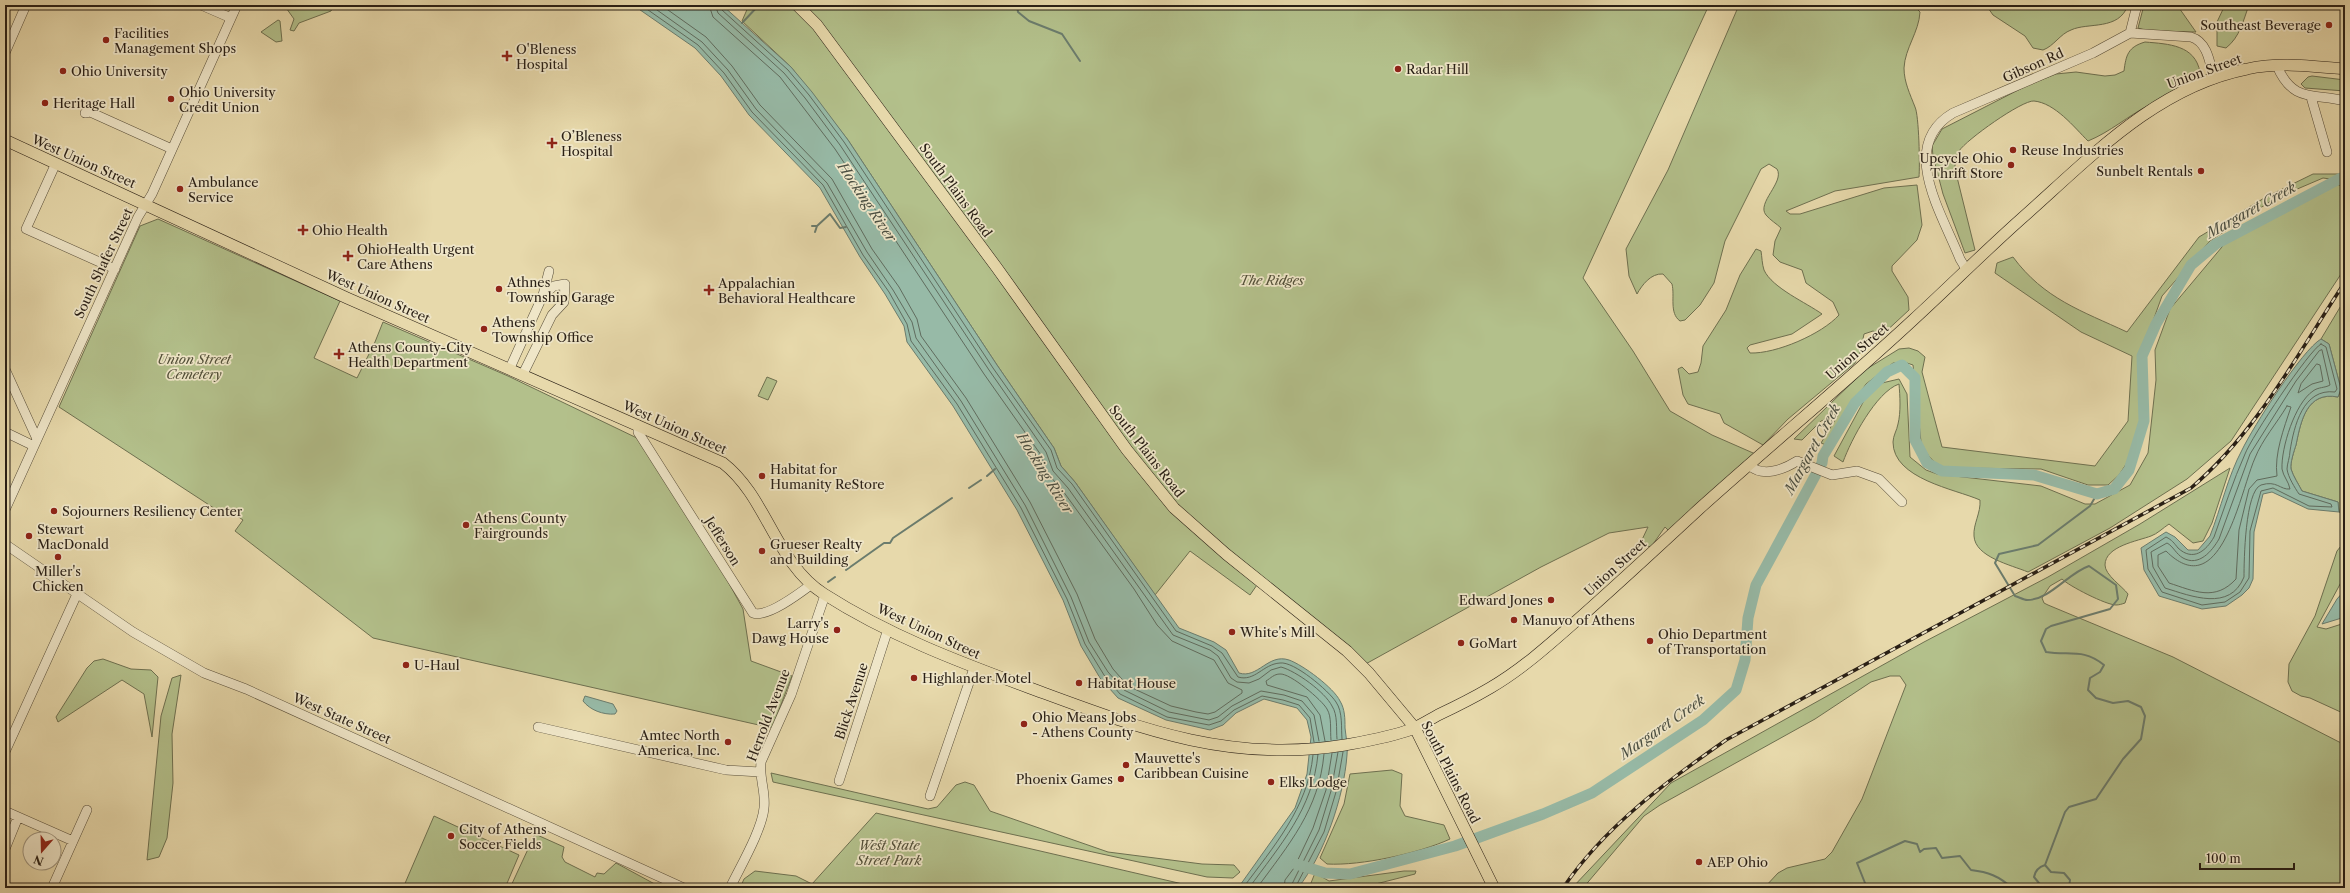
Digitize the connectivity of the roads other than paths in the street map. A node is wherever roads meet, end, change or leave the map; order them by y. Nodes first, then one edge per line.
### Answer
1 (26, 5) edge
2 (201, 5) edge
3 (236, 5) edge
4 (797, 5) edge
5 (2137, 5) edge
6 (231, 18) junction
7 (9, 33) edge
8 (2130, 33) junction
9 (5, 53) edge
10 (2277, 66) junction
11 (2345, 69) edge
12 (2214, 79) junction
13 (2311, 97) junction
14 (2345, 101) edge
15 (85, 113) dead end
16 (5, 140) edge
17 (172, 149) junction
18 (2327, 152) dead end
19 (56, 163) junction
20 (146, 204) junction
21 (114, 269) junction
22 (1966, 269) junction
23 (549, 271) dead end
24 (543, 295) junction
25 (528, 328) junction
26 (542, 334) junction
27 (510, 368) junction
28 (5, 369) edge
29 (523, 374) junction
30 (638, 425) junction
31 (5, 432) edge
32 (36, 442) junction
33 (1750, 466) junction
34 (1902, 502) dead end
35 (5, 510) edge
36 (5, 544) edge
37 (812, 584) junction
38 (77, 594) junction
39 (825, 595) junction
40 (888, 629) junction
41 (974, 668) junction
42 (538, 728) dead end
43 (1415, 728) junction
44 (5, 752) edge
45 (760, 772) junction
46 (839, 781) dead end
47 (930, 796) dead end
48 (87, 810) dead end
49 (5, 811) edge
50 (18, 817) junction
51 (73, 841) junction
52 (5, 849) edge
53 (52, 888) edge
54 (684, 888) edge
55 (730, 888) edge
56 (1494, 888) edge

1 - 7 street
2 - 6 street
3 - 6 street, South Shafer Street
4 - 43 main road, South Plains Road
5 - 8 street
6 - 17 street, South Shafer Street
7 - 9 street
8 - 12 street
8 - 22 street, Gibson Rd
10 - 11 main road, Union Street
10 - 12 main road, Union Street
10 - 13 street
12 - 22 main road, Union Street
13 - 14 street
13 - 18 street
15 - 17 street
16 - 19 main road, West Union Street
17 - 20 street, South Shafer Street
19 - 20 main road, West Union Street
19 - 21 street
20 - 21 street, South Shafer Street
20 - 27 main road, West Union Street
21 - 32 street, South Shafer Street
22 - 33 main road, Union Street
23 - 24 street
24 - 25 street
24 - 26 street
25 - 26 street
25 - 27 street
26 - 29 street
27 - 29 main road, West Union Street
28 - 32 street
29 - 30 main road, West Union Street
30 - 37 main road, West Union Street
30 - 37 street, Jefferson
31 - 32 street
32 - 35 street, South Shafer Street
33 - 34 street
33 - 43 main road, Union Street
36 - 38 street, West State Street
37 - 39 main road, West Union Street
38 - 44 street
38 - 54 street, West State Street
39 - 40 main road, West Union Street
39 - 45 street, Herrold Avenue
40 - 41 main road, West Union Street
40 - 46 street, Blick Avenue
41 - 43 main road, West Union Street
41 - 47 street
42 - 45 street
43 - 56 main road, South Plains Road
45 - 55 street, Herrold Avenue
48 - 51 street
49 - 50 street
50 - 51 street
50 - 52 street
51 - 53 street

